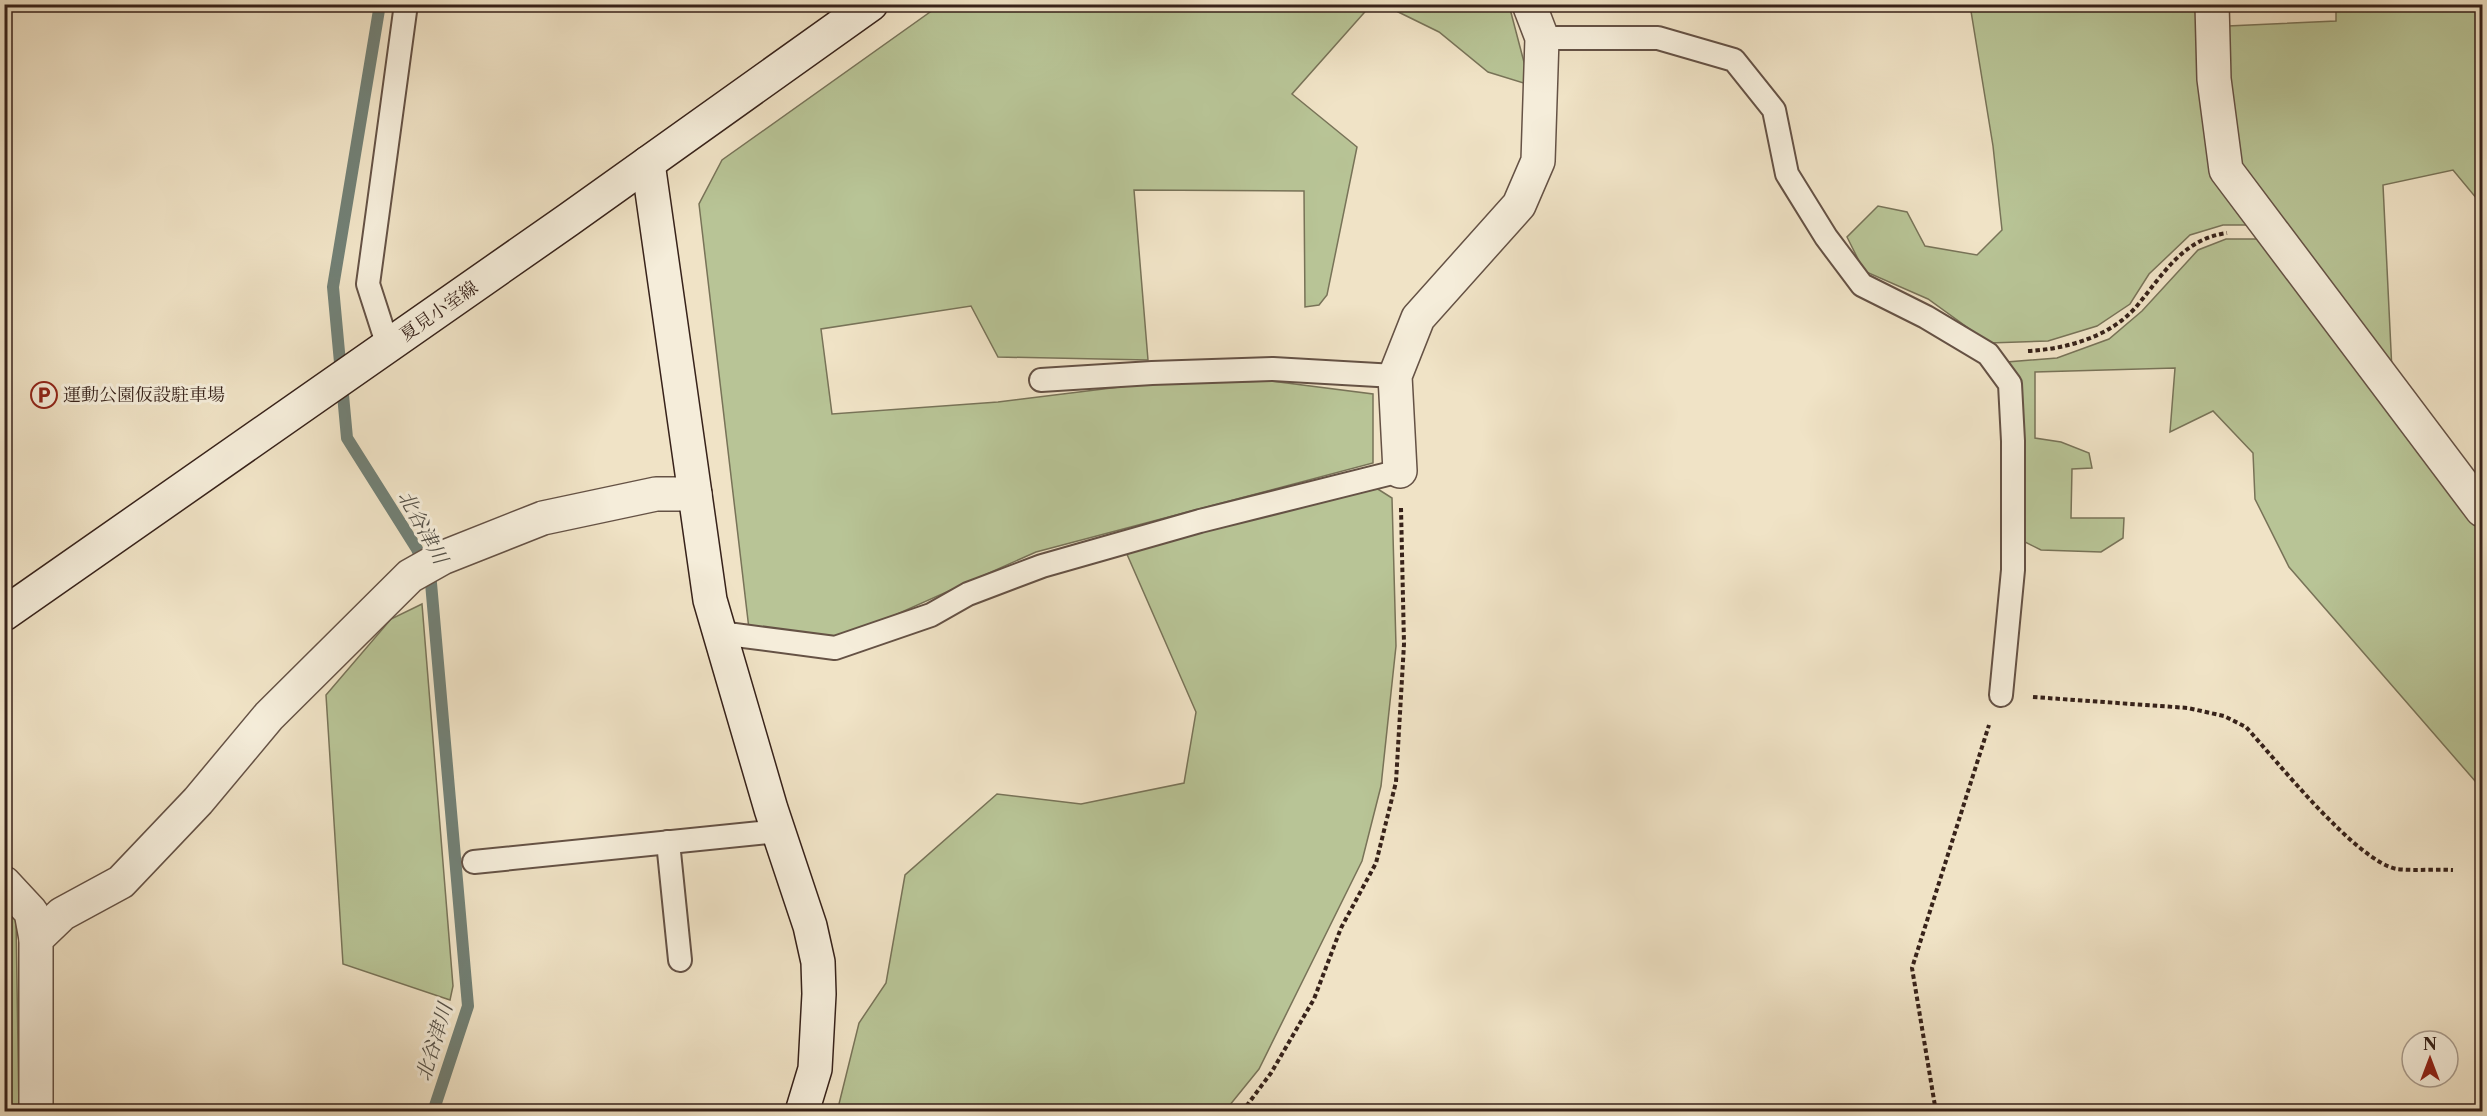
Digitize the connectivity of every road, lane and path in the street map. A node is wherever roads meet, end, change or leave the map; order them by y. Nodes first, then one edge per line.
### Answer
1 (30, 4) edge
2 (406, 4) edge
3 (871, 4) edge
4 (1529, 4) edge
5 (2212, 4) edge
6 (4, 5) edge
7 (1542, 38) junction
8 (648, 163) junction
9 (2272, 231) junction
10 (388, 346) junction
11 (1988, 354) junction
12 (1395, 376) junction
13 (1041, 380) dead end
14 (1400, 471) junction
15 (695, 494) junction
16 (2482, 510) edge
17 (4, 614) edge
18 (720, 633) junction
19 (2001, 695) junction
20 (779, 831) junction
21 (668, 842) junction
22 (474, 862) dead end
23 (2453, 870) dead end
24 (4, 883) edge
25 (36, 939) junction
26 (680, 960) dead end
27 (36, 1112) edge
28 (802, 1112) edge
29 (1242, 1112) edge
30 (1936, 1112) edge

1 - 6 path
2 - 10 lane
3 - 8 street, 夏見小室線
4 - 7 street
5 - 9 street
7 - 11 lane
7 - 12 street
8 - 10 street, 夏見小室線
8 - 15 street
9 - 11 path
9 - 16 street
10 - 17 street, 夏見小室線
11 - 19 lane
12 - 13 lane
12 - 14 street
14 - 18 lane
14 - 29 path
15 - 18 street
15 - 25 street
18 - 20 street
19 - 23 path
19 - 30 path
20 - 21 lane
20 - 28 street
21 - 22 lane
21 - 26 lane
24 - 25 street
25 - 27 street

